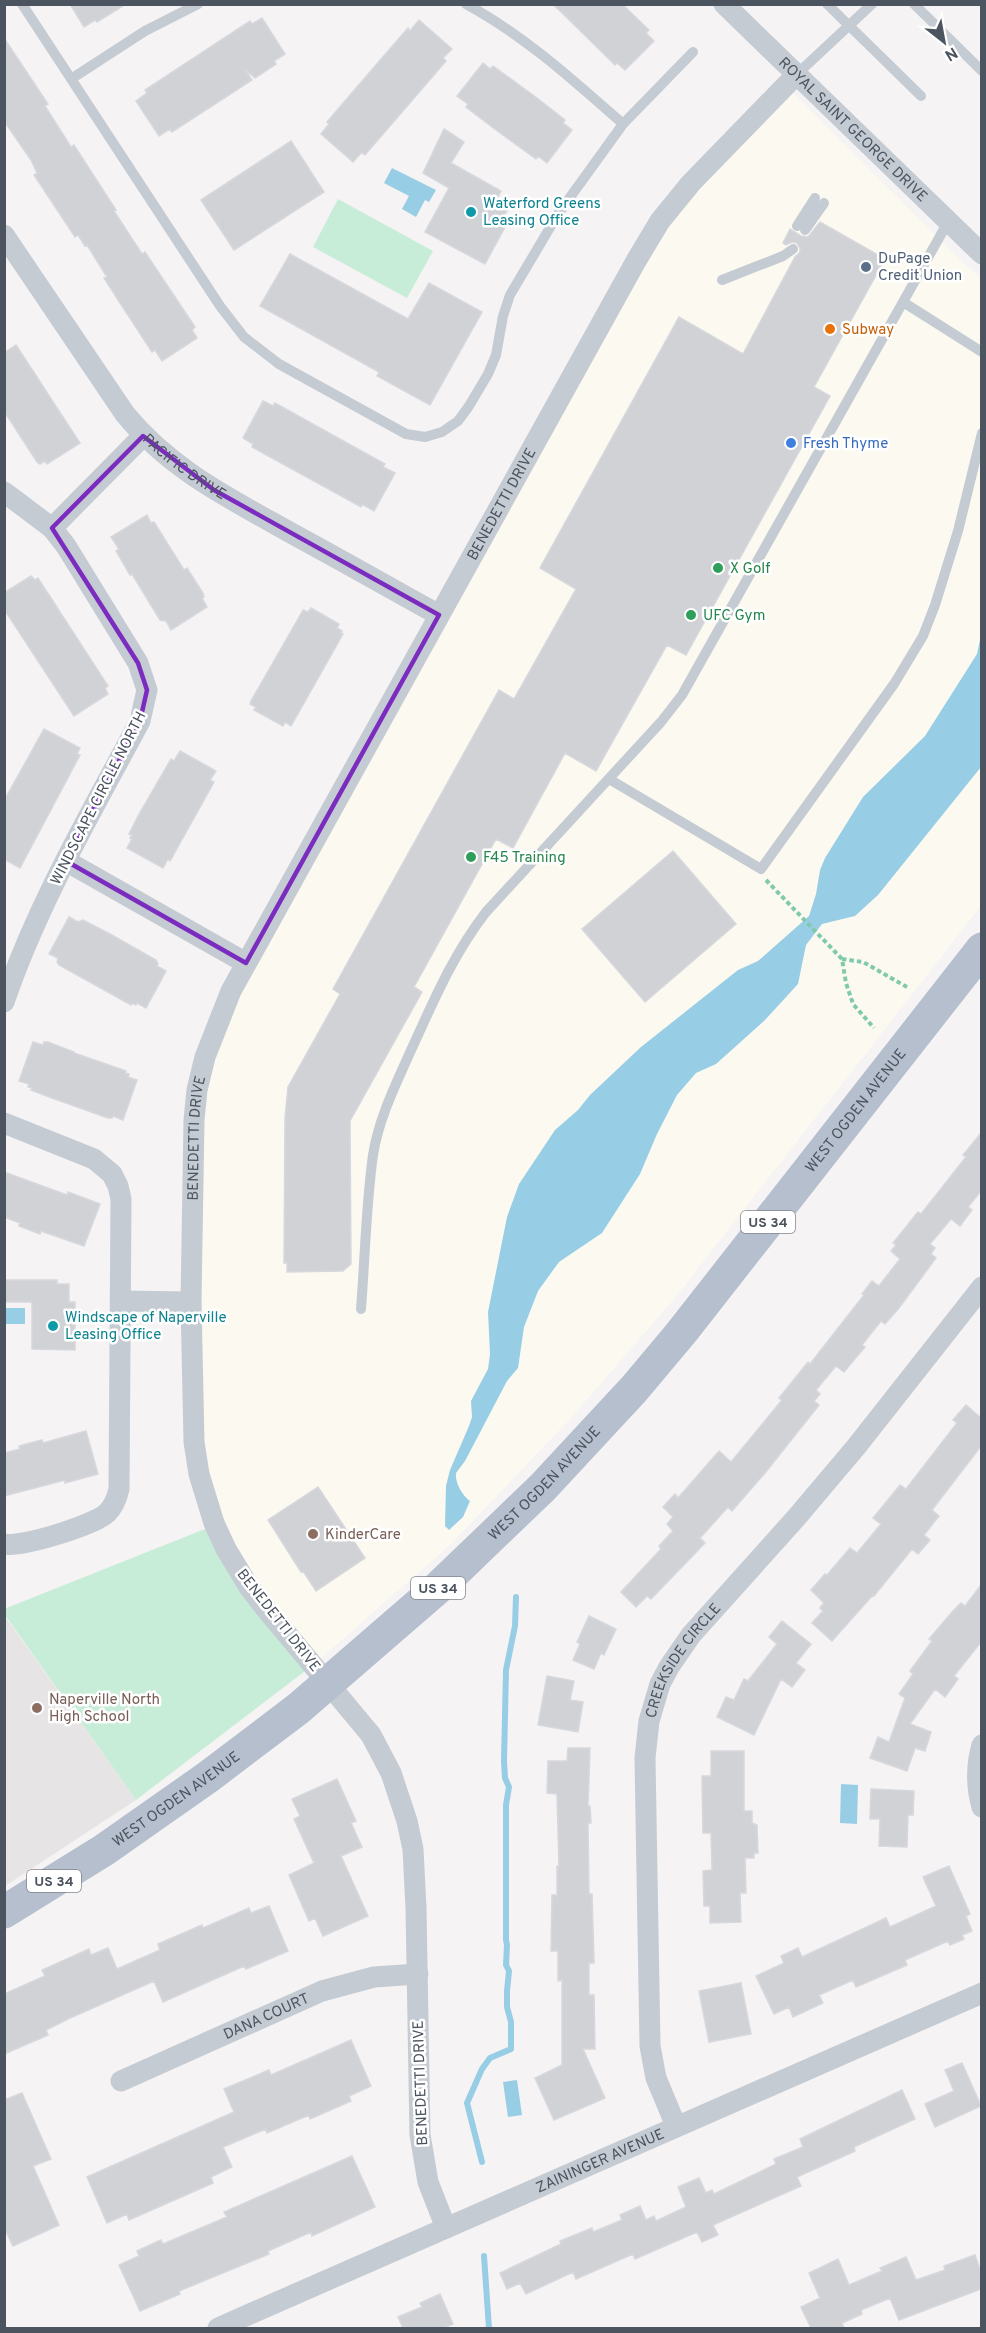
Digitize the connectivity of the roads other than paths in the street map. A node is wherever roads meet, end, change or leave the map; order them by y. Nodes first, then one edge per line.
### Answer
1 (22, 4) edge
2 (198, 4) edge
3 (466, 4) edge
4 (724, 4) edge
5 (827, 4) edge
6 (872, 4) edge
7 (914, 4) edge
8 (849, 26) junction
9 (693, 52) dead end
10 (981, 71) edge
11 (796, 75) junction
12 (71, 79) junction
13 (921, 96) dead end
14 (623, 124) junction
15 (820, 200) dead end
16 (948, 222) junction
17 (801, 228) dead end
18 (4, 235) edge
19 (789, 246) dead end
20 (981, 254) edge
21 (722, 280) dead end
22 (903, 302) junction
23 (981, 352) edge
24 (981, 433) edge
25 (143, 436) junction
26 (4, 492) edge
27 (52, 528) junction
28 (439, 615) junction
29 (609, 779) junction
30 (66, 861) junction
31 (981, 949) edge
32 (246, 963) junction
33 (4, 1002) edge
34 (4, 1123) edge
35 (981, 1287) edge
36 (121, 1301) junction
37 (191, 1302) junction
38 (361, 1309) dead end
39 (4, 1544) edge
40 (328, 1683) junction
41 (981, 1745) edge
42 (981, 1808) edge
43 (4, 1912) edge
44 (418, 1974) junction
45 (981, 1993) edge
46 (121, 2081) dead end
47 (676, 2126) junction
48 (446, 2228) junction
49 (218, 2328) edge

1 - 12 lane
2 - 12 lane
3 - 14 lane
4 - 11 street, ROYAL SAINT GEORGE DRIVE
5 - 8 lane
6 - 8 lane
7 - 10 lane
8 - 11 lane
8 - 13 lane
9 - 14 lane
11 - 16 street, ROYAL SAINT GEORGE DRIVE
11 - 28 street, BENEDETTI DRIVE
12 - 14 lane
15 - 17 lane
16 - 20 street, ROYAL SAINT GEORGE DRIVE
16 - 22 lane
18 - 25 street, PACIFIC DRIVE
19 - 21 lane
22 - 23 lane
22 - 29 lane
24 - 29 lane
25 - 27 street
25 - 28 street, PACIFIC DRIVE
26 - 27 street, WINDSCAPE CIRCLE NORTH
27 - 30 street, WINDSCAPE CIRCLE NORTH
28 - 32 street, BENEDETTI DRIVE
29 - 38 lane
30 - 32 street
30 - 33 street, WINDSCAPE CIRCLE NORTH
31 - 40 main road, WEST OGDEN AVENUE / US 34
32 - 37 street, BENEDETTI DRIVE
34 - 36 street
35 - 47 street, CREEKSIDE CIRCLE
36 - 37 street
36 - 39 street
37 - 40 street, BENEDETTI DRIVE
40 - 43 main road, WEST OGDEN AVENUE / US 34
40 - 44 street, BENEDETTI DRIVE
41 - 42 street
44 - 46 street, DANA COURT
44 - 48 street, BENEDETTI DRIVE
45 - 47 street, ZAININGER AVENUE
47 - 48 street, ZAININGER AVENUE
48 - 49 street, ZAININGER AVENUE

